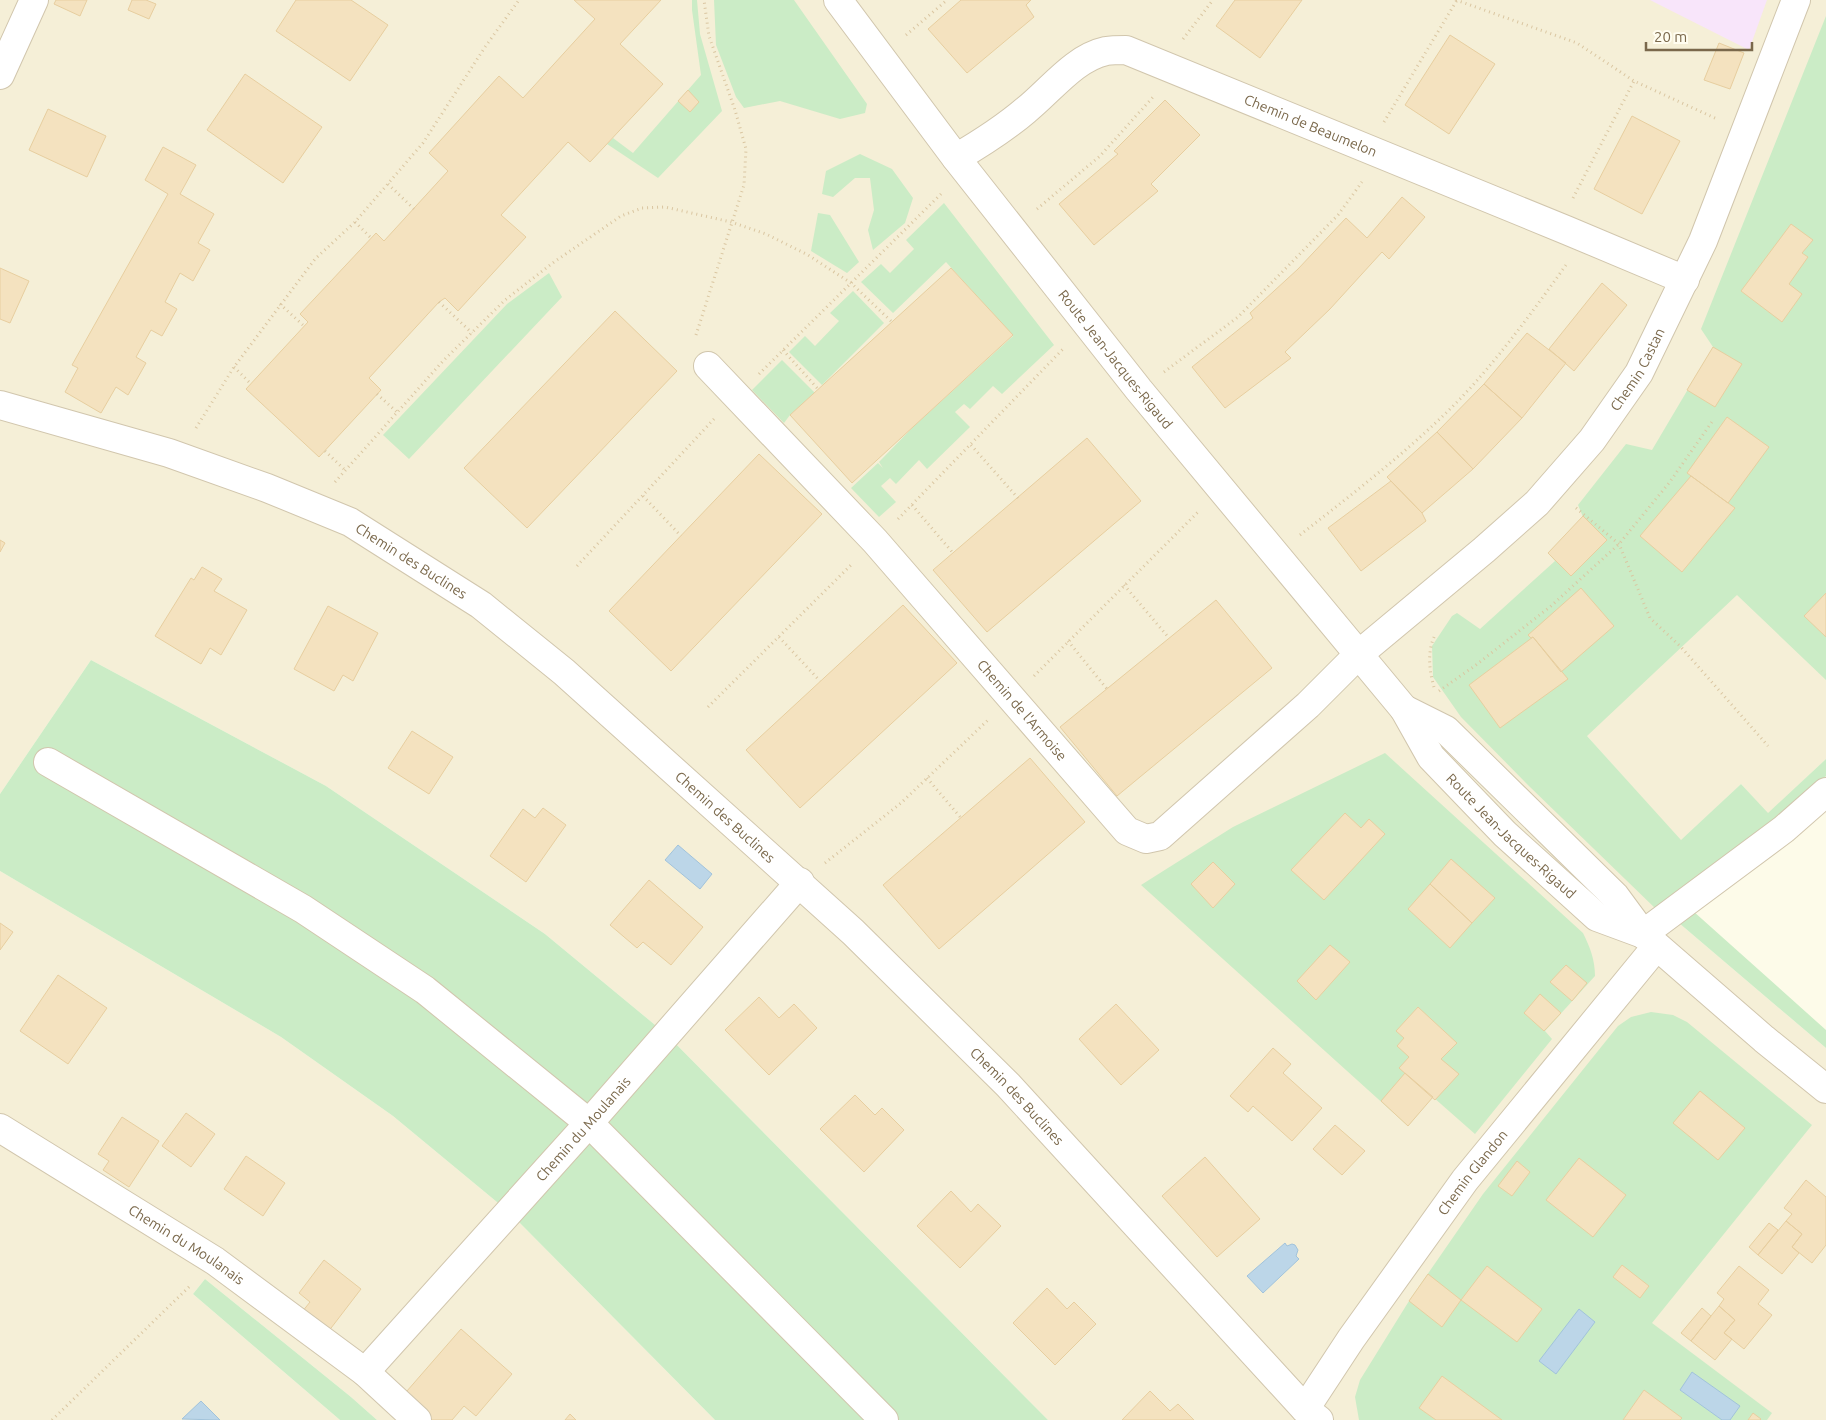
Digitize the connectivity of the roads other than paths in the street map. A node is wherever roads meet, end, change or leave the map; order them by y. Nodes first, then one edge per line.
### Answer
1 (34, 0) edge
2 (838, 0) edge
3 (1796, 0) edge
4 (0, 75) edge
5 (956, 158) junction
6 (1685, 280) junction
7 (708, 366) road end
8 (0, 405) edge
9 (1360, 654) junction
10 (48, 762) dead end
11 (1826, 792) edge
12 (800, 882) junction
13 (1650, 940) junction
14 (1826, 1089) edge
15 (589, 1123) junction
16 (0, 1128) edge
17 (365, 1372) junction
18 (1312, 1414) edge
19 (417, 1420) edge
20 (884, 1420) edge

1 - 4 street
2 - 5 street, Route Jean-Jacques-Rigaud
3 - 6 street, Chemin Castan
5 - 6 street, Chemin de Beaumelon
5 - 9 street, Route Jean-Jacques-Rigaud
6 - 9 street, Chemin Castan
7 - 9 street, Chemin de l'Armoise
8 - 12 street, Chemin des Buclines
9 - 13 street, Route Jean-Jacques-Rigaud
10 - 15 street
11 - 13 street, Chemin Glandon
12 - 15 street, Chemin du Moulanais
12 - 18 street, Chemin des Buclines
13 - 14 street, Route Jean-Jacques-Rigaud
13 - 18 street, Chemin Glandon
15 - 17 street, Chemin du Moulanais
15 - 20 street
16 - 17 street, Chemin du Moulanais
17 - 19 street, Chemin du Moulanais

